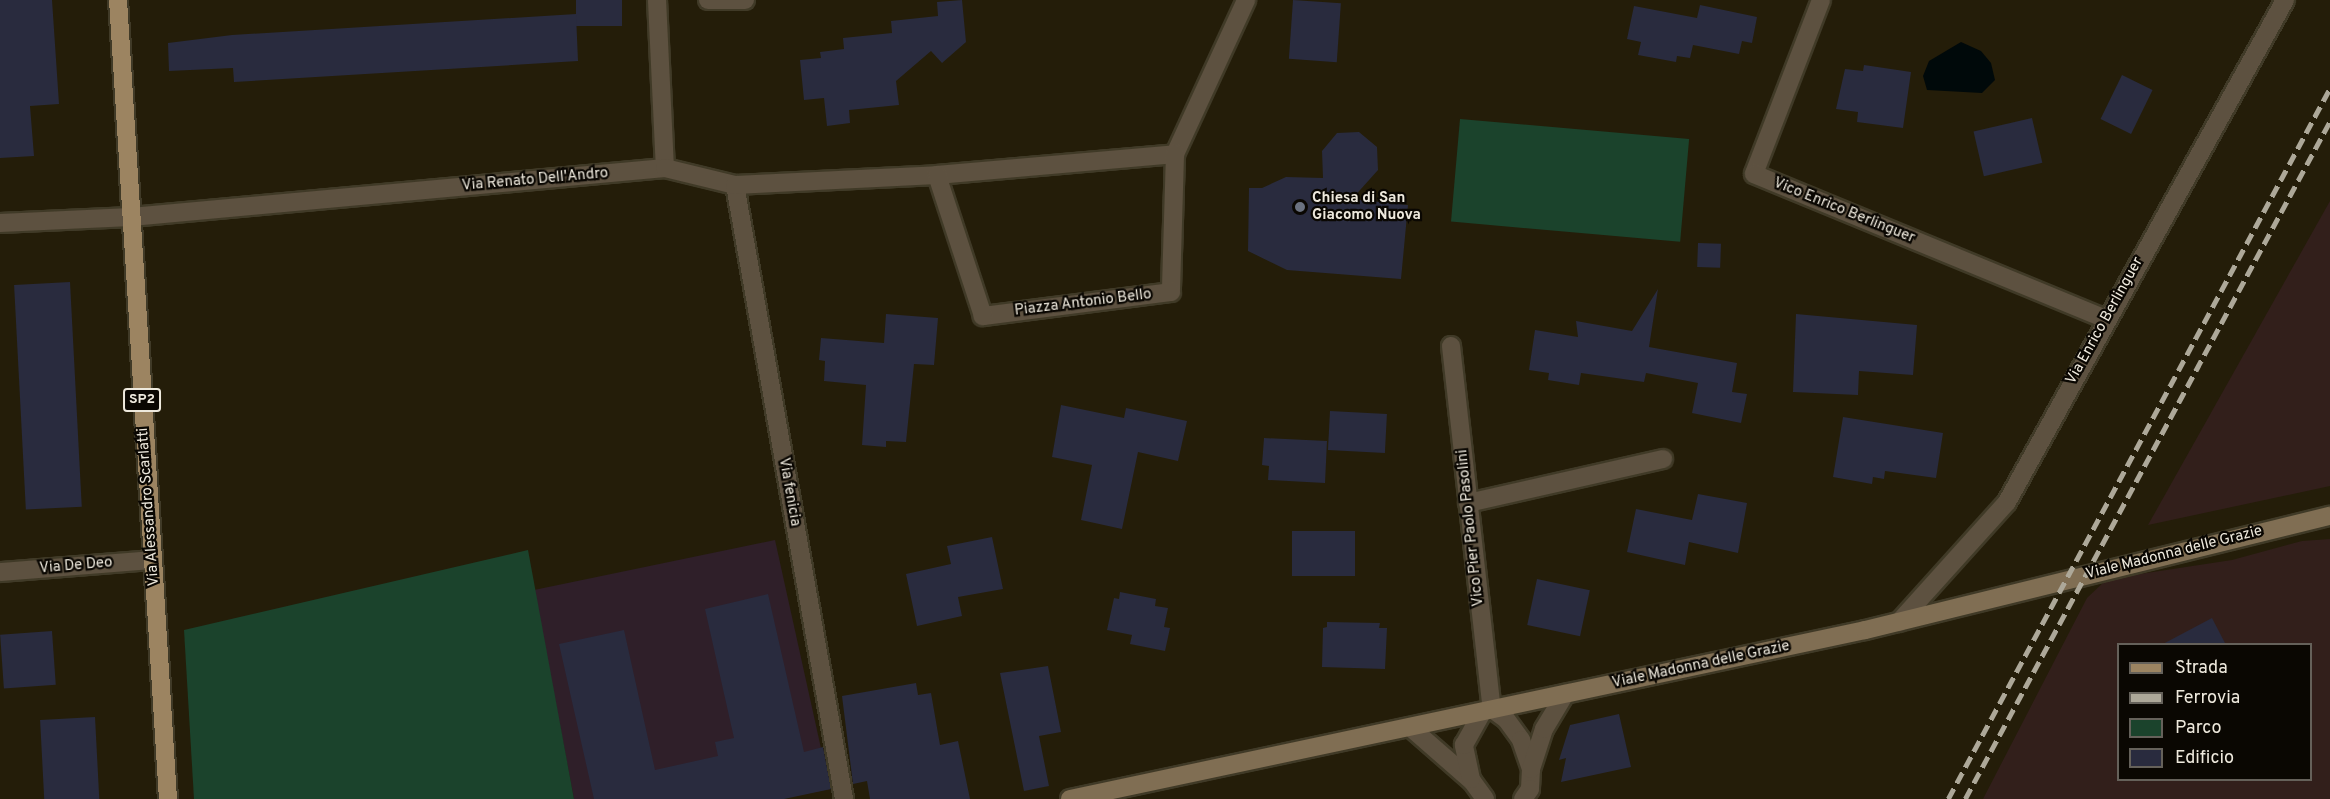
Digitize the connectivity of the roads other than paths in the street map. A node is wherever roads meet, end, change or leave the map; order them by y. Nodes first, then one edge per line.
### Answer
1 (118, 0) edge
2 (657, 0) edge
3 (708, 0) edge
4 (745, 0) edge
5 (1246, 0) edge
6 (1821, 0) edge
7 (2284, 0) edge
8 (1175, 154) junction
9 (665, 168) junction
10 (938, 175) junction
11 (735, 185) junction
12 (131, 217) junction
13 (0, 223) edge
14 (2105, 319) junction
15 (1451, 346) dead end
16 (1663, 459) dead end
17 (1468, 503) junction
18 (2330, 516) edge
19 (152, 560) junction
20 (0, 572) edge
21 (1899, 621) junction
22 (1565, 694) junction
23 (1487, 710) junction
24 (1410, 727) junction
25 (1531, 769) junction
26 (1472, 781) junction
27 (168, 799) edge
28 (844, 799) edge
29 (1070, 799) edge
30 (1485, 799) edge
31 (1523, 799) edge

1 - 12 main road, Via Alessandro Scarlatti / SP2
2 - 9 street
3 - 4 street
5 - 8 street
6 - 14 street, Vico Enrico Berlinguer
7 - 14 street, Via Enrico Berlinguer
8 - 10 street
8 - 10 street, Piazza Antonio Bello
9 - 11 street, Via Renato Dell'Andro
9 - 12 street, Via Renato Dell'Andro
10 - 11 street, Via Renato Dell'Andro
11 - 28 street, Via fenicia
12 - 13 street, Via Renato Dell'Andro
12 - 19 main road, Via Alessandro Scarlatti / SP2
14 - 21 street, Via Enrico Berlinguer
15 - 17 street, Vico Pier Paolo Pasolini
16 - 17 street
17 - 23 street, Vico Pier Paolo Pasolini
18 - 21 street, Viale Madonna delle Grazie
19 - 20 street, Via De Deo
19 - 27 main road, Via Alessandro Scarlatti / SP2
21 - 22 street, Viale Madonna delle Grazie
22 - 23 street, Viale Madonna delle Grazie
22 - 25 street
23 - 24 street, Viale Madonna delle Grazie
23 - 25 street
23 - 26 street
24 - 26 street
24 - 29 street, Viale Madonna delle Grazie
25 - 31 street
26 - 30 street

